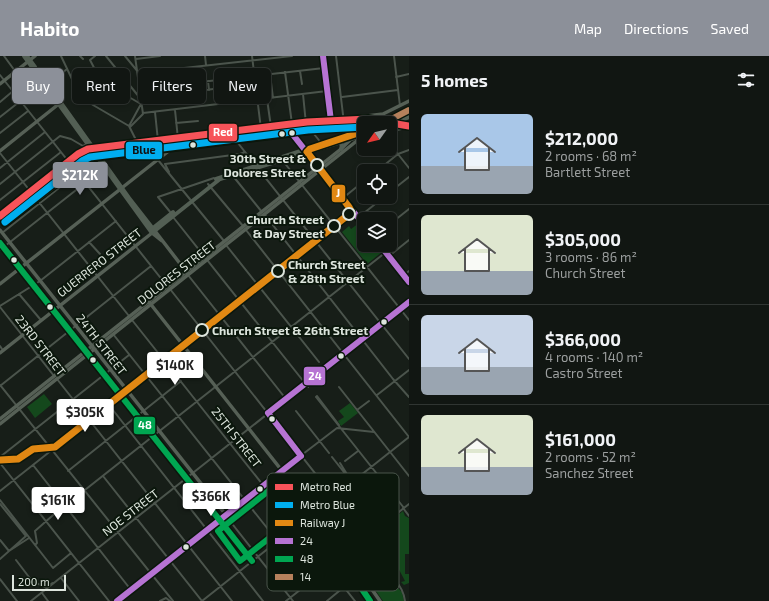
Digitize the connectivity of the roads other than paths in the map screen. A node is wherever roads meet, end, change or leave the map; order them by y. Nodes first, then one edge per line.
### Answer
1 (4, 56) edge
2 (24, 56) edge
3 (35, 56) edge
4 (61, 56) edge
5 (80, 56) edge
6 (95, 56) edge
7 (106, 56) edge
8 (125, 56) edge
9 (160, 56) edge
10 (205, 56) edge
11 (252, 56) edge
12 (292, 56) edge
13 (323, 56) edge
14 (336, 56) edge
15 (394, 56) edge
16 (281, 57) edge
17 (136, 58) edge
18 (28, 59) edge
19 (83, 59) dead end
20 (252, 60) junction
21 (206, 65) junction
22 (13, 68) edge
23 (20, 68) edge
24 (34, 68) edge
25 (253, 68) edge
26 (324, 68) junction
27 (67, 69) junction
28 (64, 71) edge
29 (300, 71) junction
30 (137, 72) junction
31 (285, 72) junction
32 (271, 74) edge
33 (409, 74) edge
34 (0, 75) edge
35 (12, 75) edge
36 (396, 77) junction
37 (138, 78) edge
38 (72, 79) edge
39 (214, 80) edge
40 (5, 81) junction
41 (208, 81) joint
42 (271, 82) edge
43 (0, 84) edge
44 (302, 84) dead end
45 (214, 89) edge
46 (12, 90) edge
47 (206, 90) edge
48 (209, 90) junction
49 (398, 90) junction
50 (327, 91) junction
51 (12, 92) edge
52 (138, 94) edge
53 (303, 94) junction
54 (288, 96) junction
55 (341, 97) junction
56 (273, 98) joint
57 (409, 101) edge
58 (0, 102) edge
59 (138, 102) edge
60 (16, 104) edge
61 (22, 104) edge
62 (60, 104) junction
63 (91, 104) edge
64 (142, 104) joint
65 (224, 104) edge
66 (258, 104) edge
67 (268, 104) edge
68 (400, 106) junction
69 (174, 110) junction
70 (28, 111) junction
71 (155, 112) junction
72 (409, 112) edge
73 (143, 114) junction
74 (382, 116) edge
75 (0, 117) edge
76 (397, 117) edge
77 (409, 117) edge
78 (344, 119) junction
79 (357, 119) edge
80 (198, 121) dead end
81 (331, 121) junction
82 (37, 122) junction
83 (397, 122) edge
84 (176, 123) junction
85 (306, 124) junction
86 (129, 126) junction
87 (290, 126) junction
88 (409, 127) edge
89 (271, 128) junction
90 (261, 129) junction
91 (397, 130) edge
92 (45, 132) junction
93 (230, 133) junction
94 (0, 134) edge
95 (355, 134) junction
96 (357, 138) edge
97 (350, 140) junction
98 (357, 140) edge
99 (158, 141) junction
100 (177, 141) junction
101 (53, 142) junction
102 (339, 142) junction
103 (87, 144) junction
104 (138, 144) junction
105 (322, 144) junction
106 (92, 149) junction
107 (341, 150) junction
108 (409, 150) edge
109 (305, 151) junction
110 (0, 152) edge
111 (61, 152) junction
112 (245, 152) junction
113 (398, 154) junction
114 (337, 155) junction
115 (158, 160) junction
116 (282, 160) junction
117 (7, 162) junction
118 (69, 162) junction
119 (386, 164) edge
120 (256, 166) junction
121 (0, 168) edge
122 (104, 168) junction
123 (409, 168) edge
124 (319, 169) junction
125 (15, 172) junction
126 (78, 173) junction
127 (169, 173) junction
128 (233, 175) junction
129 (409, 177) edge
130 (214, 178) dead end
131 (23, 182) junction
132 (86, 183) junction
133 (301, 183) junction
134 (0, 184) edge
135 (209, 185) junction
136 (397, 186) edge
137 (357, 187) edge
138 (121, 189) junction
139 (182, 189) junction
140 (31, 192) junction
141 (343, 198) junction
142 (282, 199) junction
143 (0, 200) edge
144 (191, 200) junction
145 (40, 203) junction
146 (102, 204) junction
147 (375, 204) edge
148 (409, 208) edge
149 (353, 212) junction
150 (365, 212) edge
151 (48, 213) junction
152 (263, 213) junction
153 (172, 215) junction
154 (0, 217) edge
155 (357, 217) edge
156 (397, 218) edge
157 (116, 221) junction
158 (334, 226) junction
159 (244, 228) junction
160 (152, 231) junction
161 (1, 232) edge
162 (64, 234) junction
163 (409, 240) edge
164 (316, 241) junction
165 (89, 242) junction
166 (10, 243) junction
167 (225, 243) junction
168 (135, 245) junction
169 (0, 250) edge
170 (78, 251) junction
171 (100, 254) dead end
172 (387, 254) junction
173 (297, 256) junction
174 (206, 258) junction
175 (26, 264) junction
176 (151, 266) junction
177 (367, 267) junction
178 (278, 271) junction
179 (409, 271) edge
180 (187, 273) junction
181 (97, 275) junction
182 (404, 275) junction
183 (40, 281) junction
184 (348, 282) junction
185 (409, 282) edge
186 (0, 284) edge
187 (259, 286) junction
188 (169, 288) junction
189 (19, 294) junction
190 (113, 296) junction
191 (329, 297) junction
192 (240, 301) junction
193 (409, 302) edge
194 (150, 303) junction
195 (59, 305) junction
196 (0, 307) edge
197 (400, 309) junction
198 (310, 312) junction
199 (221, 316) junction
200 (131, 318) junction
201 (40, 319) junction
202 (409, 320) edge
203 (381, 324) junction
204 (76, 326) junction
205 (292, 327) junction
206 (202, 331) junction
207 (112, 333) junction
208 (21, 335) junction
209 (362, 339) junction
210 (273, 342) junction
211 (183, 346) junction
212 (93, 348) junction
213 (0, 350) edge
214 (129, 354) junction
215 (343, 354) junction
216 (38, 356) junction
217 (254, 357) junction
218 (409, 359) edge
219 (164, 361) junction
220 (319, 362) dead end
221 (110, 370) junction
222 (409, 370) edge
223 (235, 372) junction
224 (146, 376) junction
225 (55, 378) junction
226 (396, 380) junction
227 (181, 381) junction
228 (306, 384) junction
229 (0, 385) edge
230 (216, 387) junction
231 (308, 387) dead end
232 (339, 387) dead end
233 (127, 391) junction
234 (377, 395) junction
235 (162, 396) junction
236 (409, 397) edge
237 (73, 399) junction
238 (286, 399) junction
239 (369, 401) dead end
240 (197, 402) junction
241 (110, 406) junction
242 (323, 406) junction
243 (18, 407) junction
244 (357, 410) junction
245 (296, 411) dead end
246 (143, 412) junction
247 (268, 413) junction
248 (178, 417) junction
249 (0, 419) edge
250 (89, 421) junction
251 (0, 424) edge
252 (126, 426) junction
253 (249, 428) junction
254 (340, 428) junction
255 (35, 429) junction
256 (160, 432) junction
257 (375, 432) junction
258 (409, 437) edge
259 (106, 441) junction
260 (320, 441) junction
261 (230, 444) junction
262 (141, 447) junction
263 (51, 450) junction
264 (358, 451) junction
265 (391, 452) junction
266 (329, 453) dead end
267 (301, 456) junction
268 (0, 457) edge
269 (332, 457) dead end
270 (211, 458) junction
271 (345, 461) dead end
272 (122, 462) junction
273 (0, 463) edge
274 (340, 463) dead end
275 (33, 465) junction
276 (371, 467) junction
277 (282, 470) junction
278 (68, 471) junction
279 (278, 473) edge
280 (284, 473) edge
281 (315, 473) edge
282 (345, 473) edge
283 (348, 473) edge
284 (362, 473) edge
285 (376, 473) edge
286 (192, 474) junction
287 (103, 476) junction
288 (409, 476) edge
289 (14, 480) junction
290 (267, 482) edge
291 (263, 485) junction
292 (174, 489) junction
293 (267, 490) edge
294 (0, 491) edge
295 (84, 492) junction
296 (0, 500) edge
297 (245, 500) junction
298 (155, 503) junction
299 (399, 503) edge
300 (0, 504) edge
301 (409, 504) edge
302 (66, 507) junction
303 (403, 508) junction
304 (399, 511) edge
305 (226, 515) junction
306 (409, 516) edge
307 (136, 518) junction
308 (46, 522) junction
309 (267, 528) edge
310 (207, 530) junction
311 (117, 533) junction
312 (27, 537) junction
313 (0, 540) edge
314 (35, 545) junction
315 (188, 545) junction
316 (98, 548) junction
317 (267, 549) edge
318 (9, 551) junction
319 (71, 553) junction
320 (258, 556) junction
321 (0, 559) edge
322 (16, 560) dead end
323 (169, 560) junction
324 (79, 563) junction
325 (267, 568) edge
326 (239, 572) junction
327 (150, 575) junction
328 (61, 578) junction
329 (0, 579) edge
330 (55, 582) junction
331 (399, 585) edge
332 (221, 587) junction
333 (131, 590) junction
334 (285, 591) edge
335 (299, 591) edge
336 (339, 591) edge
337 (347, 591) edge
338 (373, 591) edge
339 (42, 593) junction
340 (290, 598) junction
341 (18, 601) edge
342 (31, 601) edge
343 (48, 601) edge
344 (79, 601) edge
345 (109, 601) edge
346 (117, 601) edge
347 (160, 601) edge
348 (171, 601) edge
349 (202, 601) edge
350 (232, 601) edge
351 (263, 601) edge
352 (286, 601) edge
353 (293, 601) edge
354 (327, 601) edge
355 (355, 601) edge
356 (380, 601) edge
357 (405, 601) edge

1 - 22 street
2 - 18 main road
3 - 18 street
4 - 27 street
5 - 19 street
6 - 59 street
7 - 52 street
8 - 30 street
9 - 17 street
10 - 21 street
11 - 20 street
12 - 16 street
13 - 26 street
14 - 55 street
15 - 36 street
16 - 20 street
17 - 30 street
18 - 23 street
18 - 24 main road
20 - 21 street
20 - 25 street
21 - 30 street
26 - 29 street
26 - 50 street
27 - 28 street
27 - 38 street
29 - 31 street
29 - 44 street
30 - 37 street
31 - 32 street
31 - 54 street
33 - 36 street
34 - 40 street
35 - 40 street
36 - 49 street
39 - 41 street
40 - 43 street
40 - 46 street
41 - 48 street
42 - 56 street
45 - 48 street
47 - 48 street
49 - 55 street
49 - 68 street
50 - 53 street
50 - 81 street
51 - 58 street
53 - 54 street
53 - 85 street
54 - 56 street
54 - 87 street
55 - 78 street
57 - 68 street
60 - 75 street
61 - 70 street
62 - 82 street
62 - 103 main road
62 - 106 main road
63 - 86 street
64 - 73 street
64 - 86 street
65 - 69 street
66 - 90 street
67 - 89 street
68 - 74 street
69 - 71 street
69 - 84 street
70 - 82 street
70 - 94 street
71 - 73 street
71 - 99 street
72 - 76 main road
73 - 86 street
77 - 83 main road
78 - 79 street
78 - 81 street
78 - 95 street
80 - 84 street
81 - 85 street
82 - 92 street
82 - 110 street
84 - 100 street
85 - 87 street
85 - 105 street
86 - 104 street
87 - 89 street
87 - 109 street
88 - 91 street
89 - 90 street
90 - 93 street
92 - 101 street
92 - 117 street
93 - 100 street
93 - 112 street
95 - 97 main road
95 - 105 main road
96 - 97 main road
97 - 102 main road
97 - 107 street, DOLORES STREET
98 - 114 street, DOLORES STREET
99 - 100 street
99 - 104 street
100 - 115 street
101 - 103 street
101 - 111 street
101 - 125 street
102 - 107 main road
102 - 109 main road
103 - 106 main road
104 - 106 street
105 - 109 main road
106 - 118 street
106 - 122 main road
106 - 138 main road
107 - 114 street, DOLORES STREET
108 - 113 street
109 - 116 main road
109 - 120 main road
109 - 124 street
110 - 117 street, 25TH STREET
111 - 118 street
111 - 131 street
112 - 120 street
112 - 127 street
113 - 119 street
113 - 123 street
114 - 124 street, DOLORES STREET
115 - 127 street
115 - 138 street
116 - 120 main road
116 - 133 street
117 - 121 street
117 - 125 street, 25TH STREET
118 - 126 street
118 - 140 street
120 - 128 main road
120 - 135 main road
120 - 142 street
122 - 132 street
122 - 138 main road
124 - 133 street, DOLORES STREET
124 - 141 street
125 - 131 street, 25TH STREET
125 - 134 street
126 - 132 street
126 - 145 street
127 - 139 street
128 - 135 main road
128 - 152 street
129 - 136 street
130 - 139 street
131 - 140 street, 25TH STREET
131 - 143 street
132 - 146 street
132 - 151 street
133 - 142 street, DOLORES STREET
133 - 158 street
135 - 144 main road, GUERRERO STREET
135 - 159 street
137 - 141 street
138 - 146 street
138 - 160 main road
139 - 144 street
139 - 153 street
140 - 145 street, 25TH STREET
140 - 154 street
141 - 149 street
142 - 152 street, DOLORES STREET
142 - 164 street
144 - 153 main road, GUERRERO STREET
144 - 167 street
145 - 151 street, 25TH STREET
145 - 161 street
146 - 157 street
146 - 162 street
147 - 150 street
148 - 156 street
149 - 155 street
149 - 158 street
151 - 162 street, 25TH STREET
151 - 166 street
152 - 159 street, DOLORES STREET
152 - 173 street
153 - 160 main road, GUERRERO STREET
153 - 174 street
157 - 165 street
157 - 168 street
158 - 164 street
158 - 177 street
159 - 167 street, DOLORES STREET
159 - 178 street
160 - 168 street, GUERRERO STREET
160 - 180 street
161 - 166 street, 24TH STREET
162 - 170 street, 25TH STREET
162 - 175 street
163 - 172 street
164 - 173 street
164 - 184 street
165 - 170 street
165 - 171 street
166 - 169 street
166 - 175 street, 24TH STREET
167 - 174 street, DOLORES STREET
167 - 187 street
168 - 176 street
168 - 181 street, GUERRERO STREET
170 - 181 street, 25TH STREET
170 - 183 street
172 - 177 street
172 - 182 street
173 - 178 street
173 - 191 street
174 - 180 street, DOLORES STREET
174 - 192 street
175 - 183 street, 24TH STREET
175 - 186 street
176 - 188 street
176 - 190 street
177 - 184 street
177 - 197 street
178 - 187 street
178 - 198 street
179 - 182 street
180 - 188 street, DOLORES STREET
180 - 199 street
181 - 190 street, 25TH STREET
181 - 195 street, GUERRERO STREET
182 - 185 street
183 - 189 street
183 - 195 street, 24TH STREET
184 - 191 street
184 - 203 street
187 - 192 street
187 - 205 street
188 - 194 street, DOLORES STREET
188 - 206 street
189 - 196 street
189 - 201 street
190 - 200 street, 25TH STREET
190 - 204 street
191 - 198 street
191 - 209 street
192 - 199 street
192 - 210 street
193 - 197 street, NOE STREET
194 - 200 street, DOLORES STREET
194 - 211 street
195 - 201 street, GUERRERO STREET
195 - 204 street, 24TH STREET
195 - 208 street, GUERRERO STREET
196 - 208 street, 23RD STREET
197 - 202 street
197 - 203 street, NOE STREET
198 - 205 street
198 - 215 street
199 - 206 street
199 - 217 street
200 - 207 street, DOLORES STREET
200 - 219 street, 25TH STREET
201 - 208 street, GUERRERO STREET
203 - 209 street, NOE STREET
203 - 218 street
204 - 212 street, 24TH STREET
204 - 216 street
205 - 210 street
205 - 220 street
206 - 211 street
206 - 223 street
207 - 212 street, DOLORES STREET
207 - 214 street
208 - 213 street, GUERRERO STREET
208 - 216 street, 23RD STREET
209 - 215 street, NOE STREET
209 - 226 street
210 - 217 street
210 - 228 street
211 - 219 street
211 - 230 street
212 - 221 street, 24TH STREET
212 - 225 street, DOLORES STREET
214 - 221 street
214 - 224 street
215 - 228 street, NOE STREET
215 - 234 street
216 - 225 street, 23RD STREET
216 - 229 street
217 - 223 street
217 - 238 street
219 - 224 street
219 - 227 street, 25TH STREET
221 - 233 street, 24TH STREET
221 - 237 street
222 - 226 street
223 - 230 street
223 - 247 street
224 - 233 street
224 - 235 street
225 - 237 street, 23RD STREET
225 - 243 street, DOLORES STREET
226 - 234 street
226 - 236 street
227 - 235 street
227 - 240 street, 25TH STREET
228 - 231 street
228 - 238 street, NOE STREET
229 - 243 street
230 - 240 street
230 - 253 street
232 - 244 street
233 - 241 street
233 - 246 street, 24TH STREET
234 - 258 street
235 - 246 street
235 - 248 street
237 - 250 street, 23RD STREET
237 - 255 street
238 - 247 street, NOE STREET
239 - 244 street
240 - 248 street
240 - 261 street, 25TH STREET
241 - 250 street
241 - 252 street
242 - 242 street
242 - 254 street
243 - 249 street, DOLORES STREET
243 - 251 street, DOLORES STREET
243 - 255 street
244 - 257 street
245 - 260 street
246 - 252 street
246 - 256 street, 24TH STREET
247 - 253 street, NOE STREET
247 - 267 street
248 - 256 street
248 - 270 street
250 - 259 street, 23RD STREET
250 - 263 street
252 - 259 street
252 - 262 street
253 - 261 street, NOE STREET
253 - 277 street
254 - 257 street
254 - 260 street
254 - 264 street
255 - 263 street
255 - 268 street
256 - 262 street
256 - 286 street, 24TH STREET
257 - 265 street
258 - 265 street
259 - 272 street, 23RD STREET
259 - 278 street
260 - 266 street
260 - 267 street
261 - 270 street, NOE STREET
261 - 291 street, 25TH STREET
262 - 272 street
262 - 292 street
263 - 275 street
263 - 278 street
264 - 271 street
264 - 276 street
265 - 276 street
265 - 288 street
267 - 277 street
267 - 281 street
269 - 282 street
270 - 286 street, NOE STREET
270 - 297 street
272 - 287 street
272 - 298 street, 23RD STREET
273 - 289 street
274 - 283 street
275 - 289 street
275 - 302 street
276 - 284 street
276 - 285 street
277 - 279 street
277 - 280 street
278 - 295 street
286 - 292 street, NOE STREET
286 - 305 street, 24TH STREET
287 - 295 street
287 - 307 street
289 - 294 street
289 - 308 street
290 - 291 street
291 - 293 street, 25TH STREET
291 - 297 street
292 - 298 street, NOE STREET
292 - 310 street
295 - 302 street
295 - 311 street
296 - 312 street
297 - 305 street
297 - 309 street
298 - 307 street, NOE STREET
298 - 315 street, 23RD STREET
299 - 303 street
300 - 312 street
301 - 303 street
302 - 308 street
302 - 316 street
303 - 304 street
303 - 306 street
305 - 310 street
305 - 320 street, 24TH STREET
307 - 311 street, NOE STREET
307 - 323 street
308 - 314 street
308 - 319 street
310 - 315 street
310 - 326 street
311 - 316 street, NOE STREET
311 - 327 street
312 - 314 street
312 - 318 street
313 - 318 street
314 - 319 street
315 - 323 street
315 - 332 street, 23RD STREET
316 - 324 street, NOE STREET
316 - 333 street
317 - 320 street
318 - 321 street
319 - 324 street
320 - 325 street, 24TH STREET
320 - 326 street
322 - 330 street
323 - 327 street
323 - 349 street
324 - 328 street, NOE STREET
324 - 345 street
326 - 332 street
326 - 351 street
327 - 333 street
327 - 348 street
328 - 330 street, NOE STREET
328 - 344 street
329 - 341 street
330 - 339 street, NOE STREET
331 - 357 street
332 - 349 street
332 - 350 street, 23RD STREET
333 - 346 street
334 - 340 street, 24TH STREET
335 - 340 street
336 - 354 street
337 - 355 street, 25TH STREET
338 - 356 street
339 - 342 street, NOE STREET
339 - 343 street
340 - 352 street
340 - 353 street, 24TH STREET
347 - 348 street

